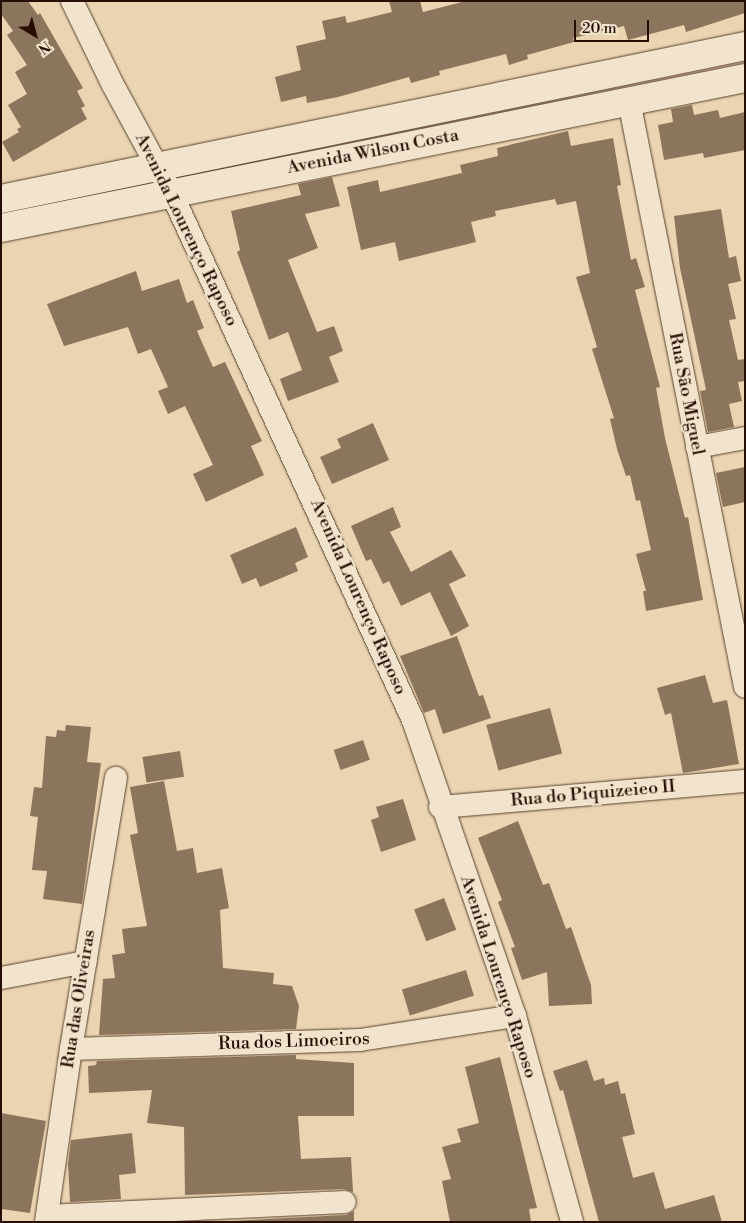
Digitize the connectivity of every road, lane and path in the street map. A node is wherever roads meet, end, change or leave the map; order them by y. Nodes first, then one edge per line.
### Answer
1 (72, 1) edge
2 (745, 46) edge
3 (745, 78) edge
4 (629, 101) junction
5 (156, 165) junction
6 (171, 192) junction
7 (1, 199) edge
8 (1, 228) edge
9 (745, 438) edge
10 (697, 447) junction
11 (745, 686) edge
12 (116, 778) dead end
13 (745, 781) edge
14 (440, 806) junction
15 (85, 962) junction
16 (1, 978) edge
17 (515, 1016) junction
18 (71, 1049) junction
19 (345, 1202) dead end
20 (46, 1219) edge
21 (572, 1222) edge

1 - 5 street, Avenida Lourenço Raposo
2 - 5 street
3 - 4 street, Avenida Wilson Costa
4 - 6 street, Avenida Wilson Costa
4 - 10 street, Rua São Miguel
5 - 6 street, Avenida Lourenço Raposo
5 - 7 street
6 - 8 street, Avenida Wilson Costa
6 - 14 street, Avenida Lourenço Raposo
9 - 10 street
10 - 11 street, Rua São Miguel
12 - 15 street, Rua das Oliveiras
13 - 14 street, Rua do Piquizeieo II
14 - 17 street, Avenida Lourenço Raposo
15 - 16 street
15 - 18 street, Rua das Oliveiras
17 - 18 street, Rua dos Limoeiros
17 - 21 street, Avenida Lourenço Raposo
18 - 20 street, Rua das Oliveiras
19 - 20 street

